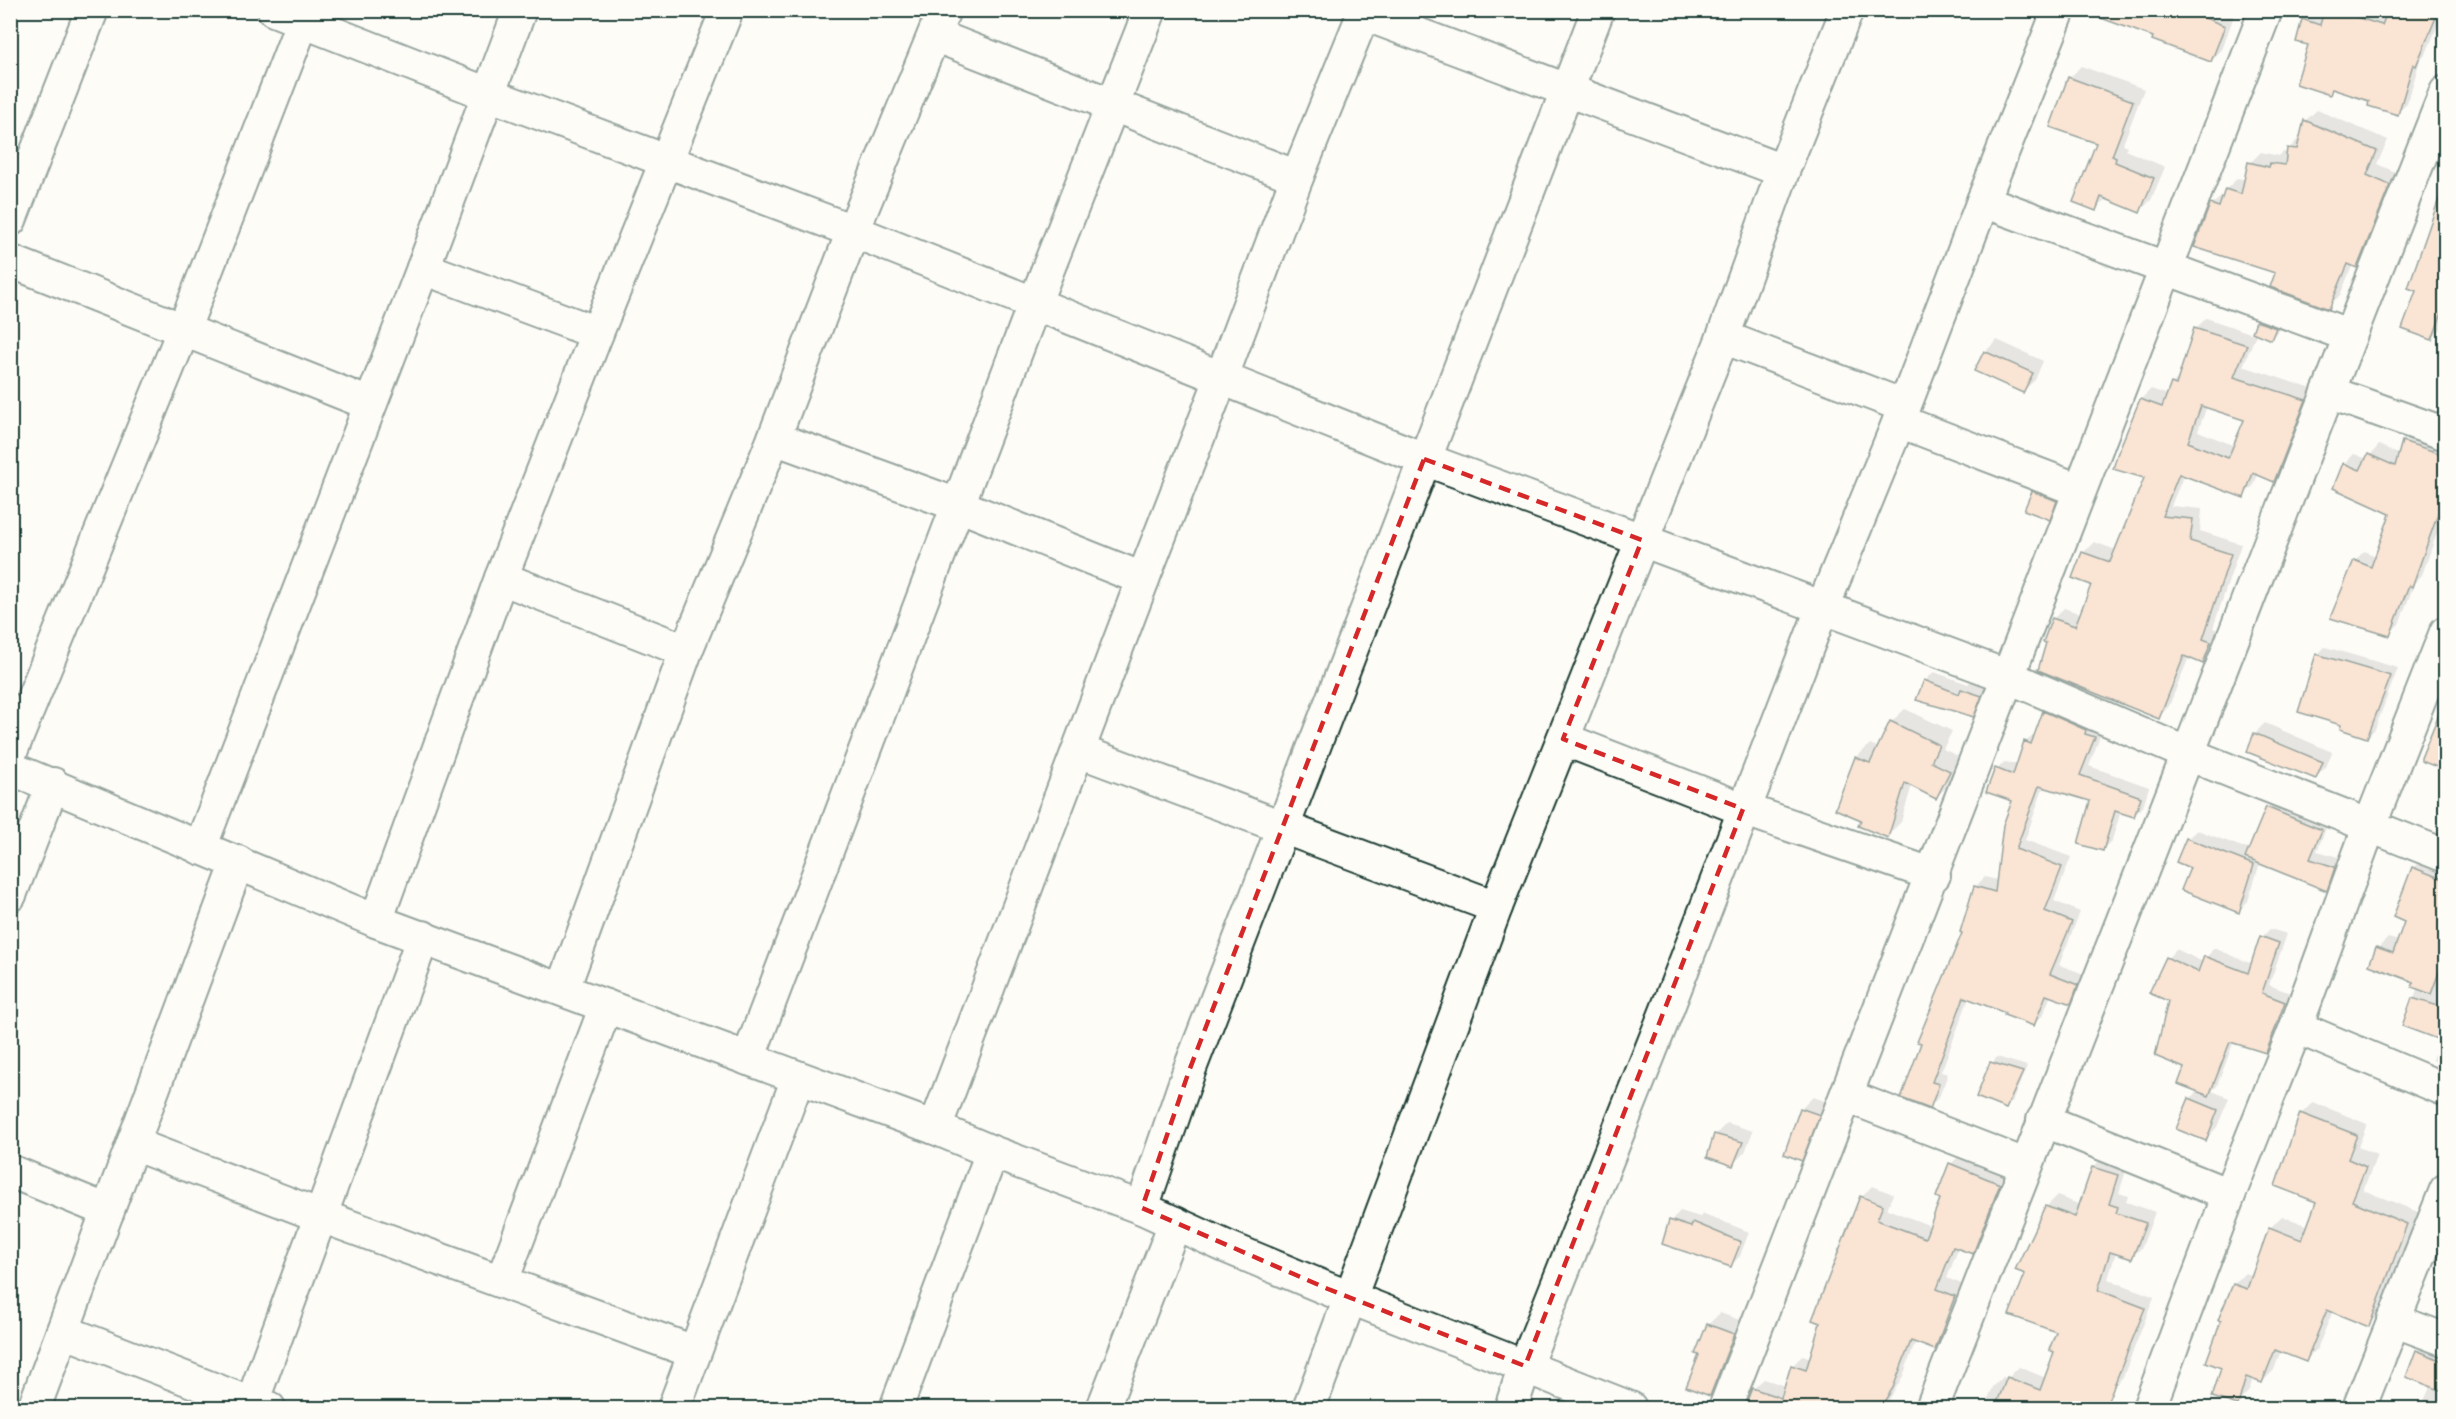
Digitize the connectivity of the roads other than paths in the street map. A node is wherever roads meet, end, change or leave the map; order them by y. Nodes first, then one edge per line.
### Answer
1 (92, 10) edge
2 (274, 10) edge
3 (519, 10) edge
4 (728, 10) edge
5 (1150, 10) edge
6 (1598, 10) edge
7 (1847, 10) edge
8 (2059, 10) edge
9 (2266, 10) edge
10 (1364, 12) edge
11 (305, 16) edge
12 (939, 23) edge
13 (1567, 90) junction
14 (2445, 92) edge
15 (488, 94) junction
16 (1113, 104) junction
17 (668, 161) junction
18 (1784, 171) junction
19 (1297, 177) junction
20 (1983, 201) junction
21 (10, 220) edge
22 (853, 231) junction
23 (10, 261) edge
24 (423, 268) junction
25 (2166, 268) junction
26 (1035, 302) junction
27 (183, 331) junction
28 (597, 333) junction
29 (2348, 335) junction
30 (1722, 337) junction
31 (1221, 379) junction
32 (2328, 392) junction
33 (370, 404) junction
34 (1901, 414) junction
35 (2445, 434) edge
36 (774, 438) junction
37 (1424, 459) junction
38 (2079, 490) junction
39 (958, 505) junction
40 (1642, 540) junction
41 (501, 578) junction
42 (1143, 579) junction
43 (1822, 609) junction
44 (2445, 632) edge
45 (686, 651) junction
46 (2009, 677) junction
47 (1563, 739) junction
48 (1079, 751) junction
49 (10, 754) edge
50 (2188, 754) junction
51 (10, 768) edge
52 (52, 784) junction
53 (1743, 809) junction
54 (1284, 826) junction
55 (2369, 827) junction
56 (200, 848) junction
57 (2445, 856) edge
58 (238, 862) junction
59 (1934, 875) junction
60 (10, 895) edge
61 (1496, 907) junction
62 (375, 921) junction
63 (423, 937) junction
64 (563, 990) junction
65 (606, 1006) junction
66 (2296, 1027) junction
67 (748, 1059) junction
68 (798, 1078) junction
69 (2445, 1090) edge
70 (1847, 1096) junction
71 (2043, 1120) junction
72 (935, 1128) junction
73 (133, 1144) junction
74 (992, 1152) junction
75 (2025, 1165) junction
76 (10, 1171) edge
77 (2445, 1190) edge
78 (2229, 1195) junction
79 (1142, 1208) junction
80 (108, 1211) junction
81 (321, 1215) junction
82 (1175, 1223) junction
83 (502, 1281) junction
84 (1349, 1298) junction
85 (2392, 1320) junction
86 (63, 1331) junction
87 (2445, 1340) edge
88 (694, 1352) junction
89 (1525, 1366) junction
90 (257, 1407) edge
91 (34, 1408) edge
92 (674, 1408) edge
93 (896, 1408) edge
94 (1103, 1408) edge
95 (1309, 1408) edge
96 (1511, 1408) edge
97 (1630, 1408) edge
98 (1725, 1408) edge
99 (1932, 1408) edge
100 (2149, 1408) edge
101 (2359, 1408) edge

1 - 21 street
2 - 11 street
3 - 15 street
4 - 17 street
5 - 16 street
6 - 13 street
7 - 18 street
8 - 20 street
9 - 25 street
10 - 13 street
10 - 19 street
11 - 15 street
11 - 27 street
12 - 16 street
12 - 22 street
13 - 18 street
13 - 37 street
14 - 29 street
15 - 17 street
15 - 24 street
16 - 19 street
16 - 26 street
17 - 22 street
17 - 28 street
18 - 30 street
19 - 31 street
20 - 25 street
20 - 34 street
22 - 26 street
22 - 36 street
23 - 27 street
24 - 28 street
24 - 33 street
25 - 29 street
25 - 38 street
26 - 31 street
26 - 39 street
27 - 33 street
27 - 49 street
28 - 41 street
29 - 32 street
30 - 34 street
30 - 40 street
31 - 37 street
31 - 42 street
32 - 35 street
32 - 50 street
33 - 56 street
34 - 38 street
34 - 43 street
36 - 39 street
36 - 45 street
37 - 40 street
37 - 54 street
38 - 46 street
39 - 42 street
39 - 67 street
40 - 43 street
40 - 47 street
41 - 45 street
41 - 62 street
42 - 48 street
43 - 46 street
43 - 53 street
44 - 55 street
45 - 64 street
46 - 50 street
46 - 59 street
47 - 53 street
47 - 61 street
48 - 54 street
48 - 72 street
50 - 55 street
50 - 71 street
51 - 52 street
52 - 56 street
52 - 60 street
53 - 59 street
53 - 89 street
54 - 61 street
54 - 79 street
55 - 57 street
55 - 66 street
56 - 58 street
58 - 62 street
58 - 73 street
59 - 70 street
61 - 84 street
62 - 63 street
63 - 64 street
63 - 81 street
64 - 65 street
65 - 67 street
65 - 83 street
66 - 69 street
66 - 78 street
67 - 68 street
68 - 72 street
68 - 88 street
70 - 75 street
70 - 98 street
71 - 75 street
71 - 78 street
72 - 74 street
73 - 80 street
73 - 81 street
74 - 79 street
74 - 93 street
75 - 99 street
76 - 80 street
77 - 85 street
78 - 100 street
79 - 82 street
80 - 86 street
81 - 83 street
81 - 90 street
82 - 84 street
82 - 94 street
83 - 88 street
84 - 89 street
84 - 95 street
85 - 87 street
85 - 101 street
86 - 90 street
86 - 91 street
88 - 92 street
89 - 96 street
89 - 97 street

